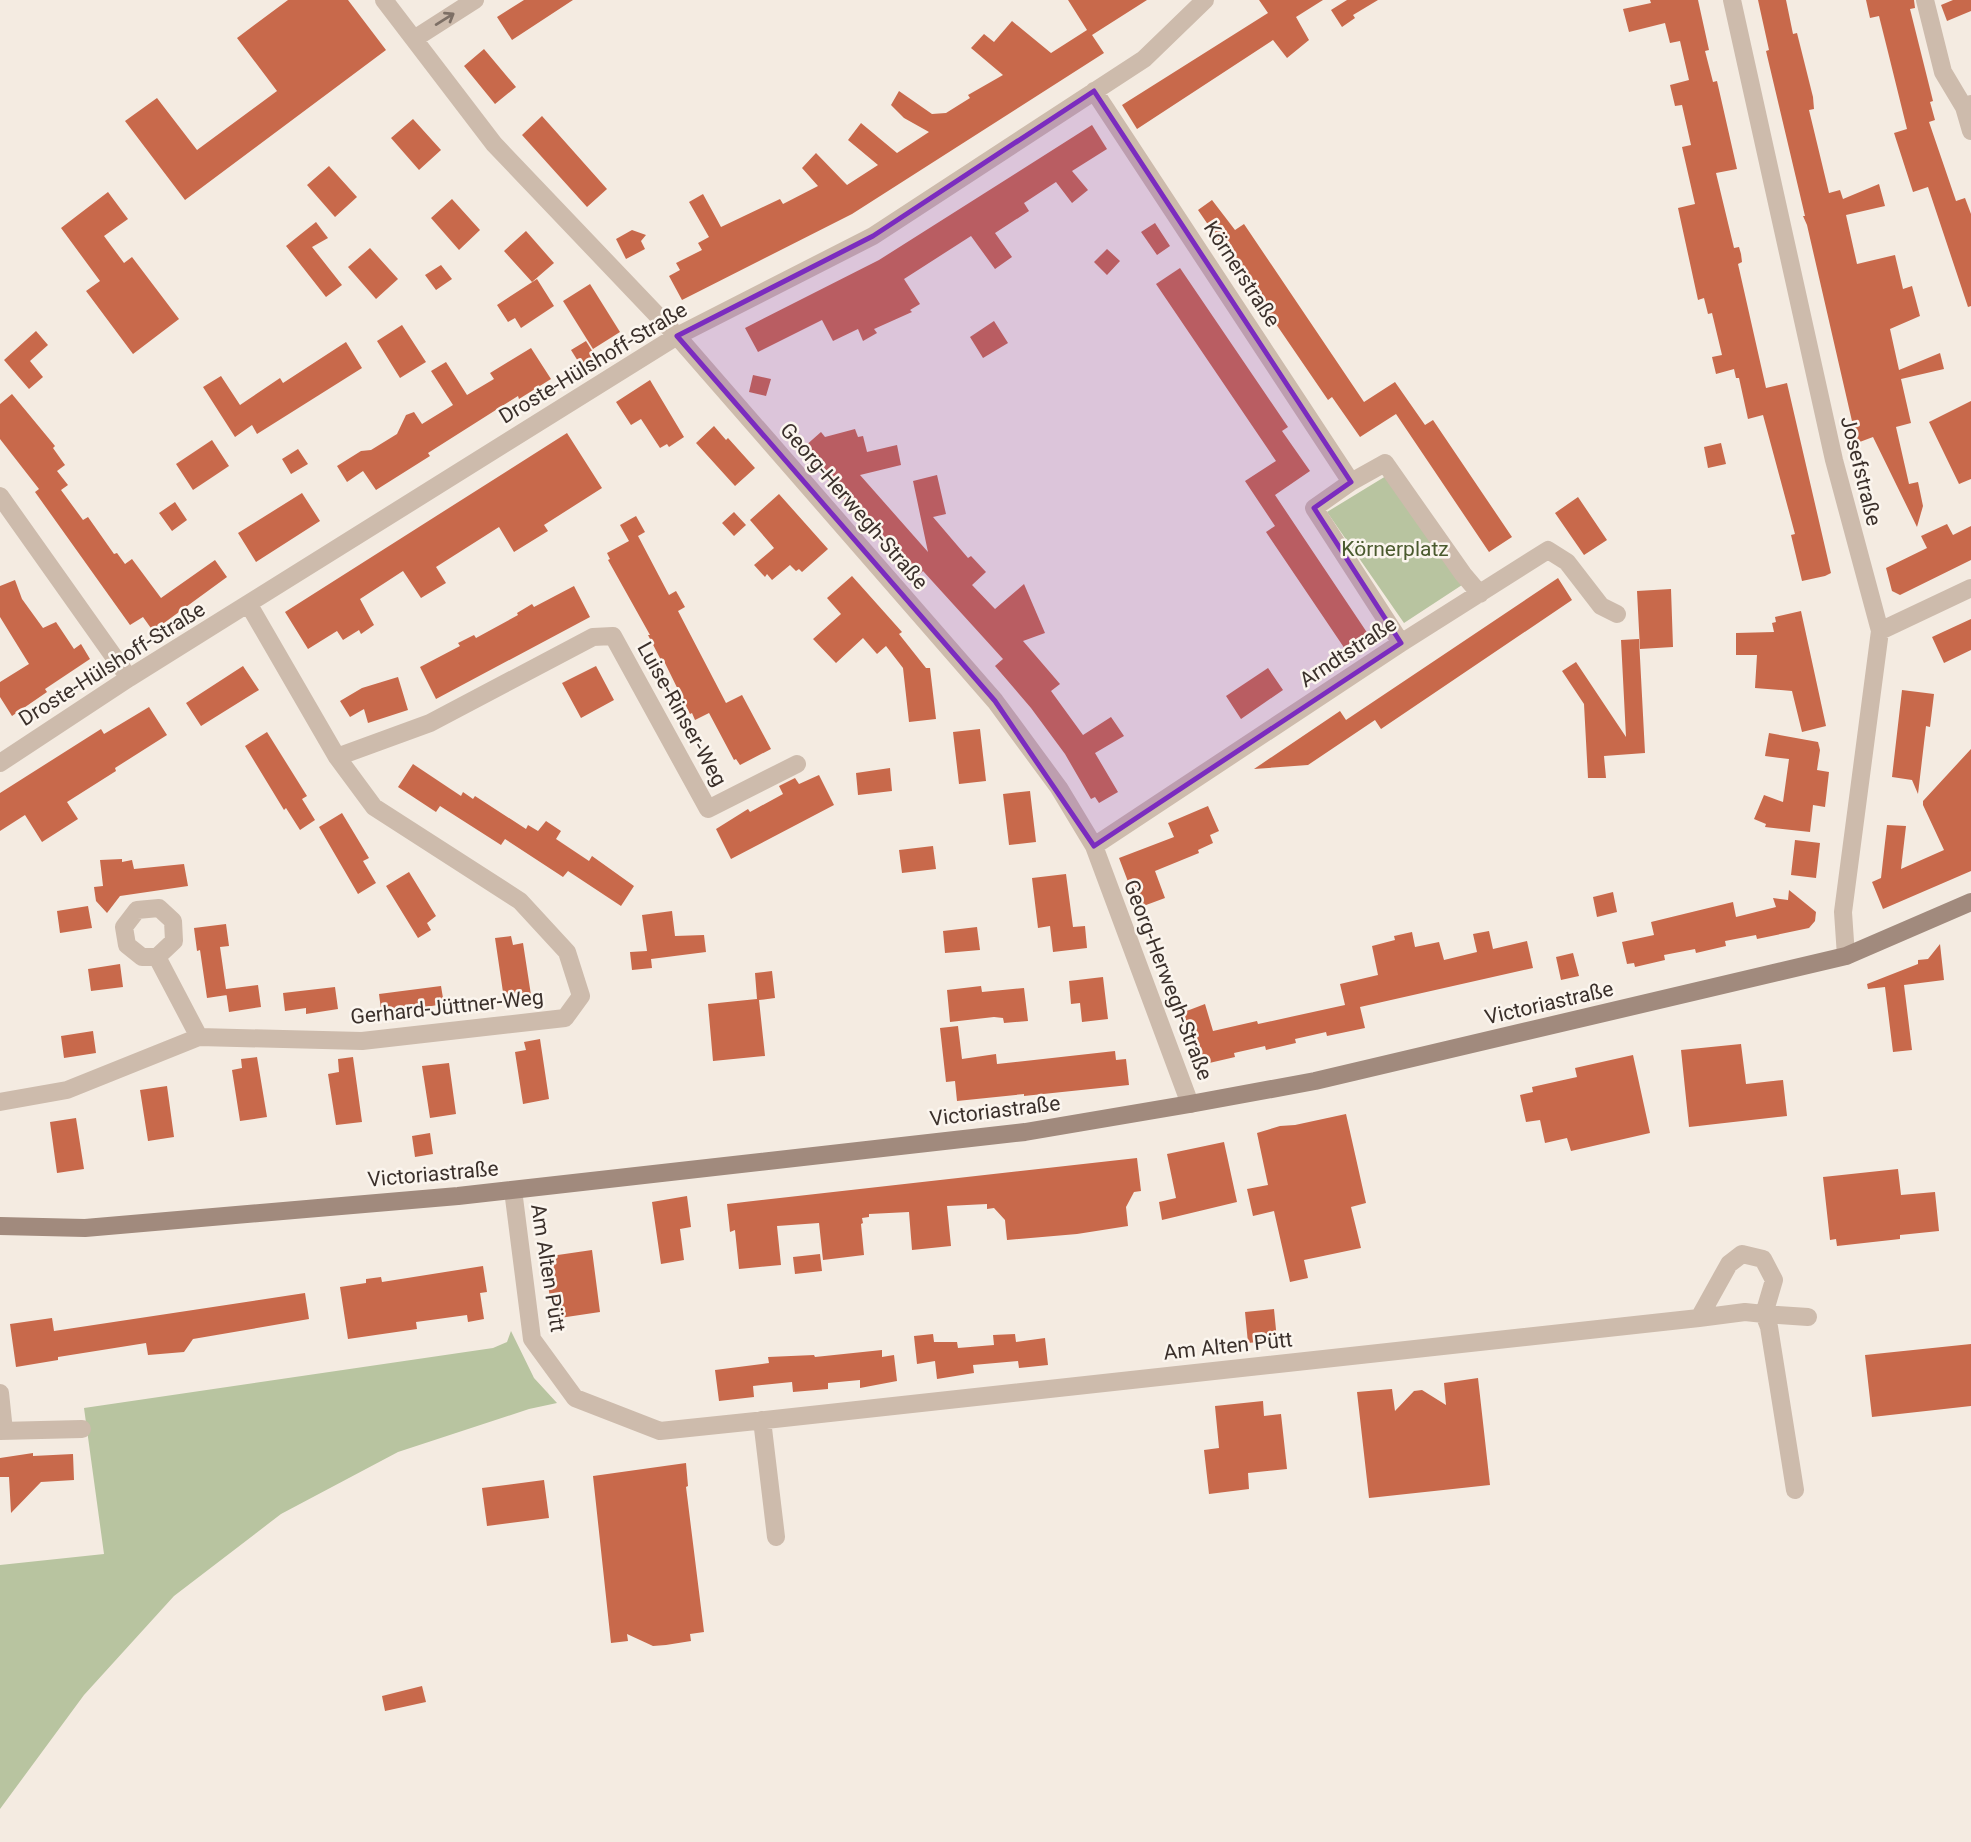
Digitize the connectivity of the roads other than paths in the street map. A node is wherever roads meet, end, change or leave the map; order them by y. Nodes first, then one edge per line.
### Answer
1 (384, 0) edge
2 (475, 0) edge
3 (1205, 0) edge
4 (1732, 0) edge
5 (1925, 0) edge
6 (414, 39) junction
7 (1094, 92) junction
8 (1967, 105) edge
9 (1971, 131) edge
10 (677, 336) junction
11 (1351, 482) junction
12 (0, 496) edge
13 (1971, 589) edge
14 (1480, 594) junction
15 (249, 604) junction
16 (1617, 614) dead end
17 (1880, 631) junction
18 (1401, 643) junction
19 (129, 678) junction
20 (337, 757) junction
21 (0, 763) edge
22 (797, 764) dead end
23 (1094, 846) junction
24 (1971, 902) edge
25 (1846, 956) junction
26 (157, 957) dead end
27 (199, 1037) junction
28 (0, 1102) edge
29 (1190, 1104) junction
30 (513, 1190) junction
31 (0, 1226) edge
32 (1764, 1314) junction
33 (1808, 1317) dead end
34 (1699, 1318) junction
35 (0, 1393) edge
36 (762, 1420) junction
37 (82, 1429) dead end
38 (2, 1431) edge
39 (1795, 1490) dead end
40 (776, 1537) dead end

1 - 6 street, Georg-Herwegh-Straße
6 -> 2 street
3 - 7 street, Droste-Hülshoff-Straße
4 - 17 street, Josefstraße
5 - 8 street
6 - 10 street, Georg-Herwegh-Straße
7 - 10 street, Droste-Hülshoff-Straße
7 - 11 street, Körnerstraße
8 - 9 street
10 - 15 street, Droste-Hülshoff-Straße
10 - 23 street, Georg-Herwegh-Straße
11 - 14 street
11 - 18 street
12 - 19 street
13 - 17 street
14 - 16 street, Arndtstraße
14 - 18 street, Arndtstraße
15 - 19 street, Droste-Hülshoff-Straße
15 - 20 street, Gerhard-Jüttner-Weg
17 - 25 street, Josefstraße
18 - 23 street, Arndtstraße
19 - 21 street, Droste-Hülshoff-Straße
20 - 22 street, Luise-Rinser-Weg
20 - 27 street, Gerhard-Jüttner-Weg
23 - 29 street, Georg-Herwegh-Straße
24 - 25 main road, Victoriastraße
25 - 29 main road, Victoriastraße
26 - 27 street
27 - 28 street, Gerhard-Jüttner-Weg
29 - 30 main road, Victoriastraße
30 - 31 main road, Victoriastraße
30 - 36 street, Am Alten Pütt
32 - 33 street, Am Alten Pütt
32 - 34 street, Am Alten Pütt
32 - 34 street
32 - 39 street
34 - 36 street, Am Alten Pütt
35 - 38 street
36 - 40 street
37 - 38 street

